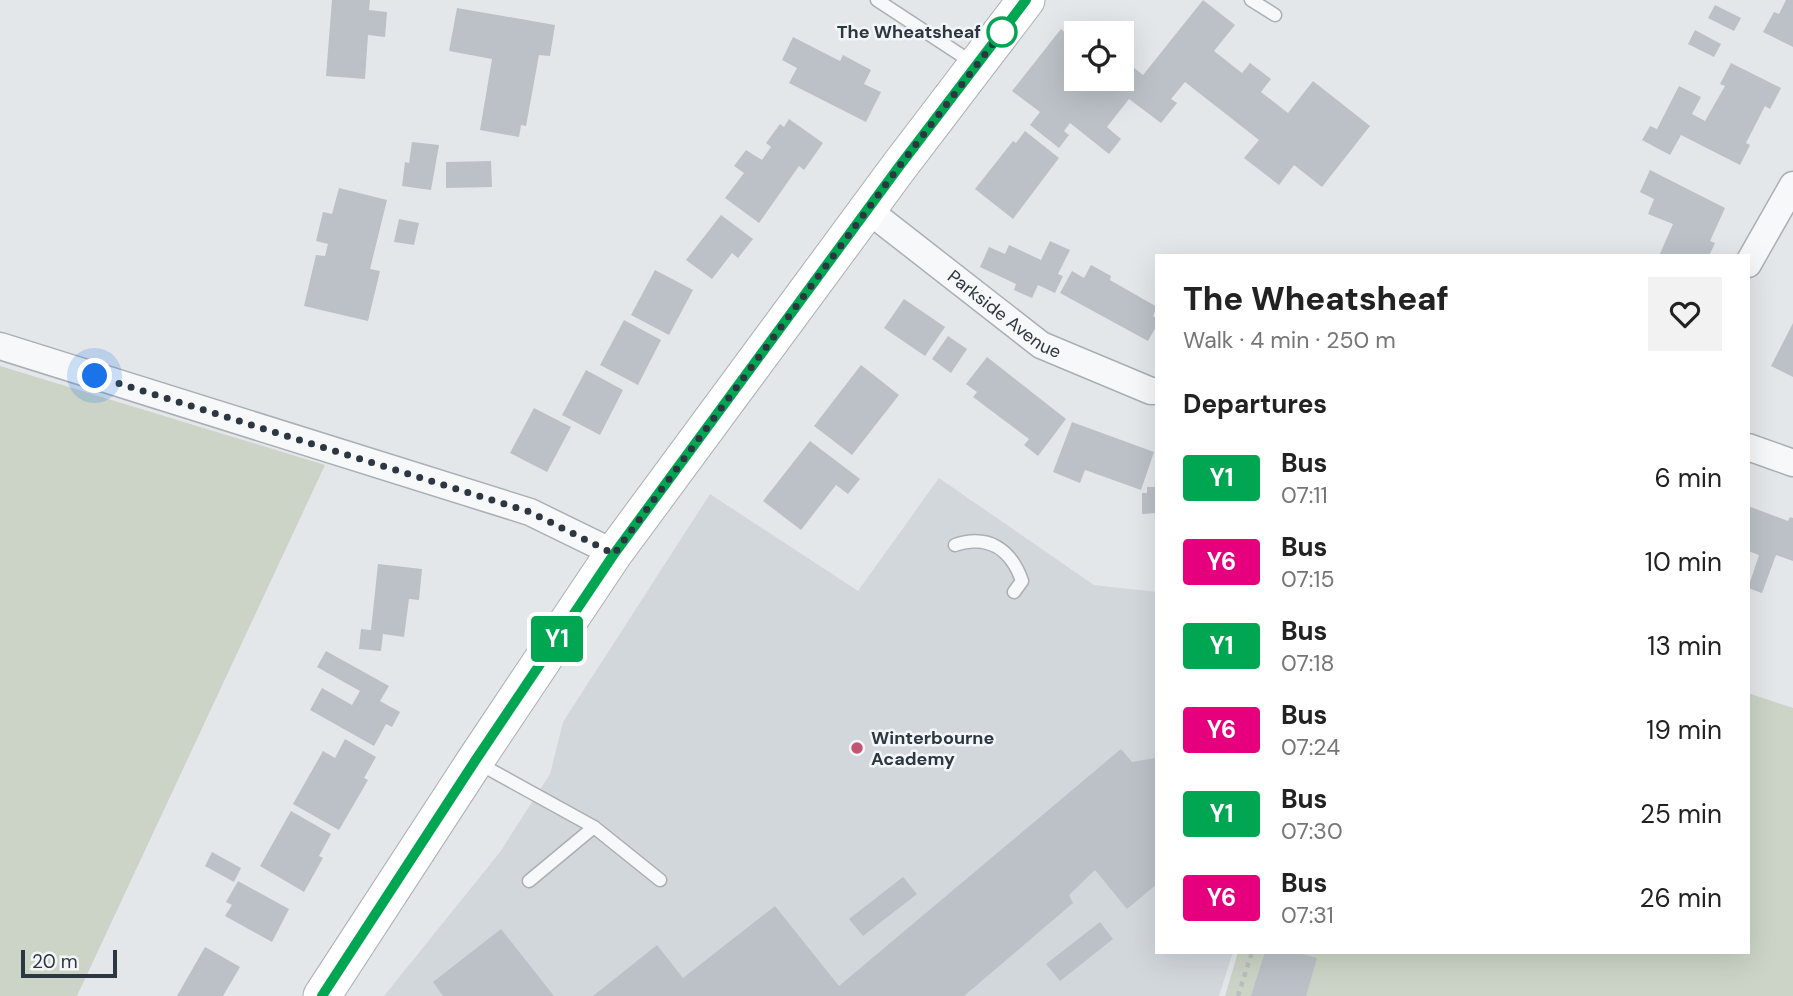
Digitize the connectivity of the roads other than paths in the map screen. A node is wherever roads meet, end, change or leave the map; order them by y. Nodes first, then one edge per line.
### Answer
1 (877, 0) edge
2 (1026, 0) edge
3 (1251, 0) edge
4 (1275, 15) dead end
5 (976, 65) junction
6 (1793, 185) edge
7 (868, 210) junction
8 (1750, 260) edge
9 (0, 346) edge
10 (1155, 391) edge
11 (1750, 448) edge
12 (1793, 463) edge
13 (955, 545) dead end
14 (614, 554) junction
15 (1014, 592) dead end
16 (475, 761) junction
17 (594, 827) junction
18 (660, 880) dead end
19 (529, 881) dead end
20 (322, 996) edge

1 - 5 lane
2 - 5 main road
3 - 4 lane
5 - 7 main road
6 - 8 street
7 - 10 street, Parkside Avenue
7 - 14 main road
9 - 14 street
11 - 12 street
13 - 15 lane
14 - 16 main road
16 - 17 lane
16 - 20 main road
17 - 18 lane
17 - 19 lane

